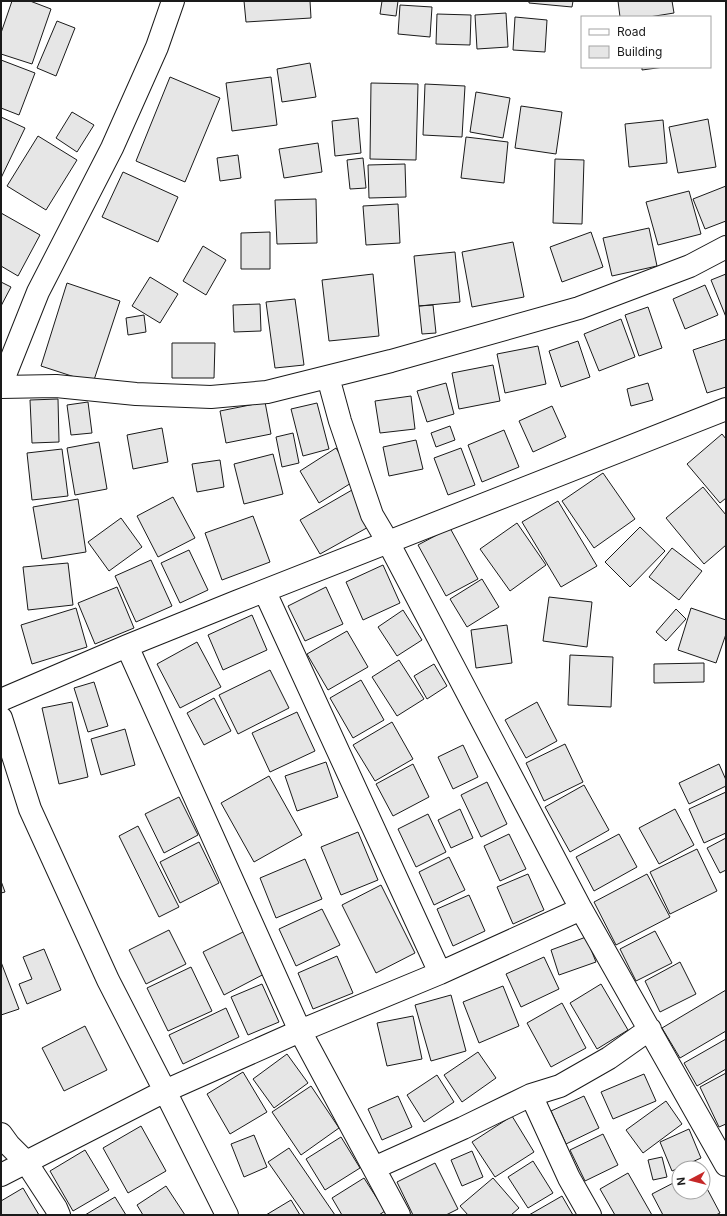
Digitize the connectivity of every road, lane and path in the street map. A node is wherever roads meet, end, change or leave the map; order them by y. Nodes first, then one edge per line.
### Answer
1 (173, 1) edge
2 (726, 246) edge
3 (328, 377) junction
4 (1, 386) edge
5 (726, 409) edge
6 (388, 542) junction
7 (264, 592) junction
8 (127, 646) junction
9 (1, 700) edge
10 (1, 718) edge
11 (581, 909) junction
12 (440, 973) junction
13 (650, 1029) junction
14 (300, 1031) junction
15 (165, 1091) junction
16 (531, 1095) junction
17 (1, 1134) edge
18 (26, 1162) junction
19 (726, 1165) edge
20 (374, 1168) junction
21 (1, 1175) edge
22 (60, 1215) edge
23 (227, 1215) edge
24 (399, 1215) edge
25 (590, 1215) edge

1 - 4 street
2 - 3 street
3 - 4 street
3 - 6 street
5 - 6 street
6 - 7 street
6 - 11 street
7 - 8 street
7 - 12 street
8 - 9 street
8 - 14 street
10 - 15 street
11 - 12 street
11 - 13 street
12 - 14 street
13 - 16 street
13 - 19 street
14 - 15 street
14 - 20 street
15 - 18 street
15 - 23 street
16 - 20 street
16 - 25 street
17 - 18 street
18 - 21 street
18 - 22 street
20 - 24 street

